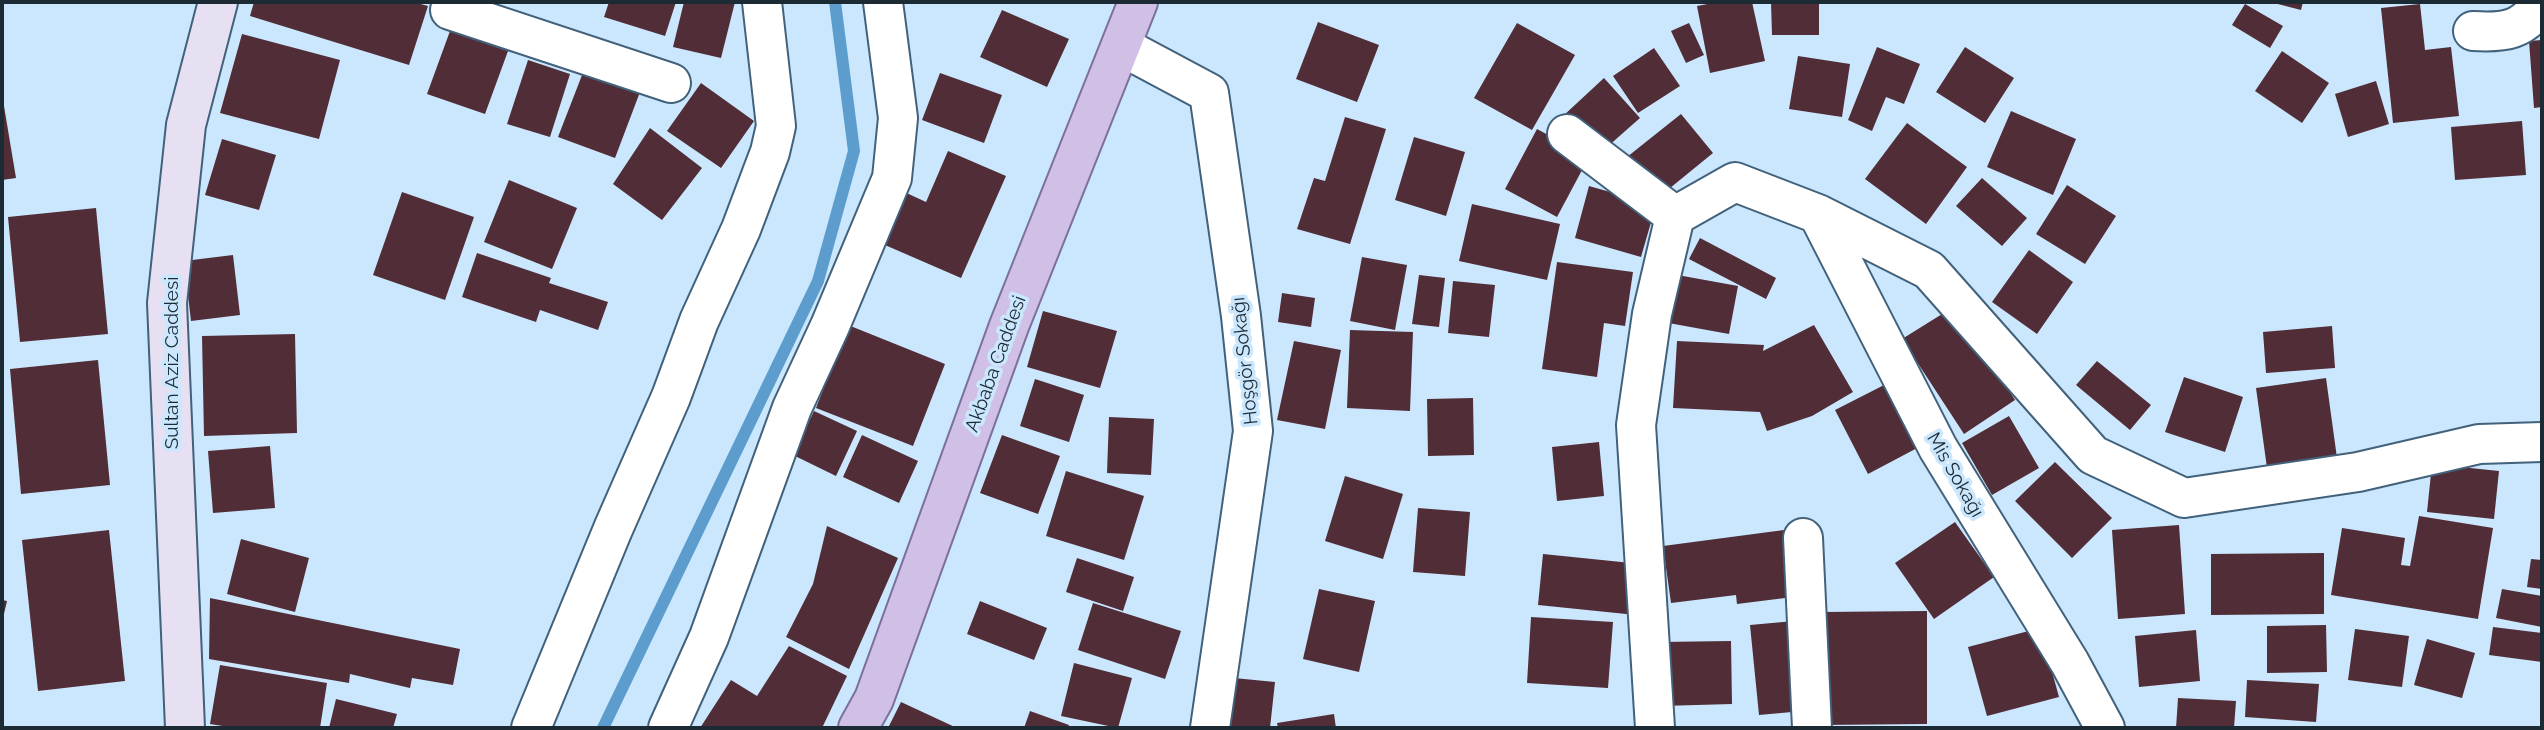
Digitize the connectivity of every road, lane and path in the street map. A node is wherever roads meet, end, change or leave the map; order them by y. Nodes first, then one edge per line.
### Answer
1 (218, 2) edge
2 (452, 2) edge
3 (762, 2) edge
4 (883, 2) edge
5 (1138, 2) edge
6 (2542, 2) edge
7 (2473, 31) dead end
8 (1121, 46) junction
9 (671, 83) dead end
10 (1567, 134) dead end
11 (1818, 214) junction
12 (1675, 216) junction
13 (2542, 442) edge
14 (1803, 538) dead end
15 (185, 728) edge
16 (531, 728) edge
17 (668, 728) edge
18 (858, 728) edge
19 (1210, 728) edge
20 (1655, 728) edge
21 (1812, 728) edge
22 (2105, 728) edge

1 - 15 street, Sultan Aziz Caddesi
2 - 9 street
3 - 16 street
4 - 17 street
5 - 8 main road, Akbaba Caddesi
6 - 7 street
8 - 18 main road, Akbaba Caddesi
8 - 19 street, Hoşgör Sokağı
10 - 12 street
11 - 12 street
11 - 13 street
11 - 22 street, Mis Sokağı
12 - 20 street
14 - 21 street

